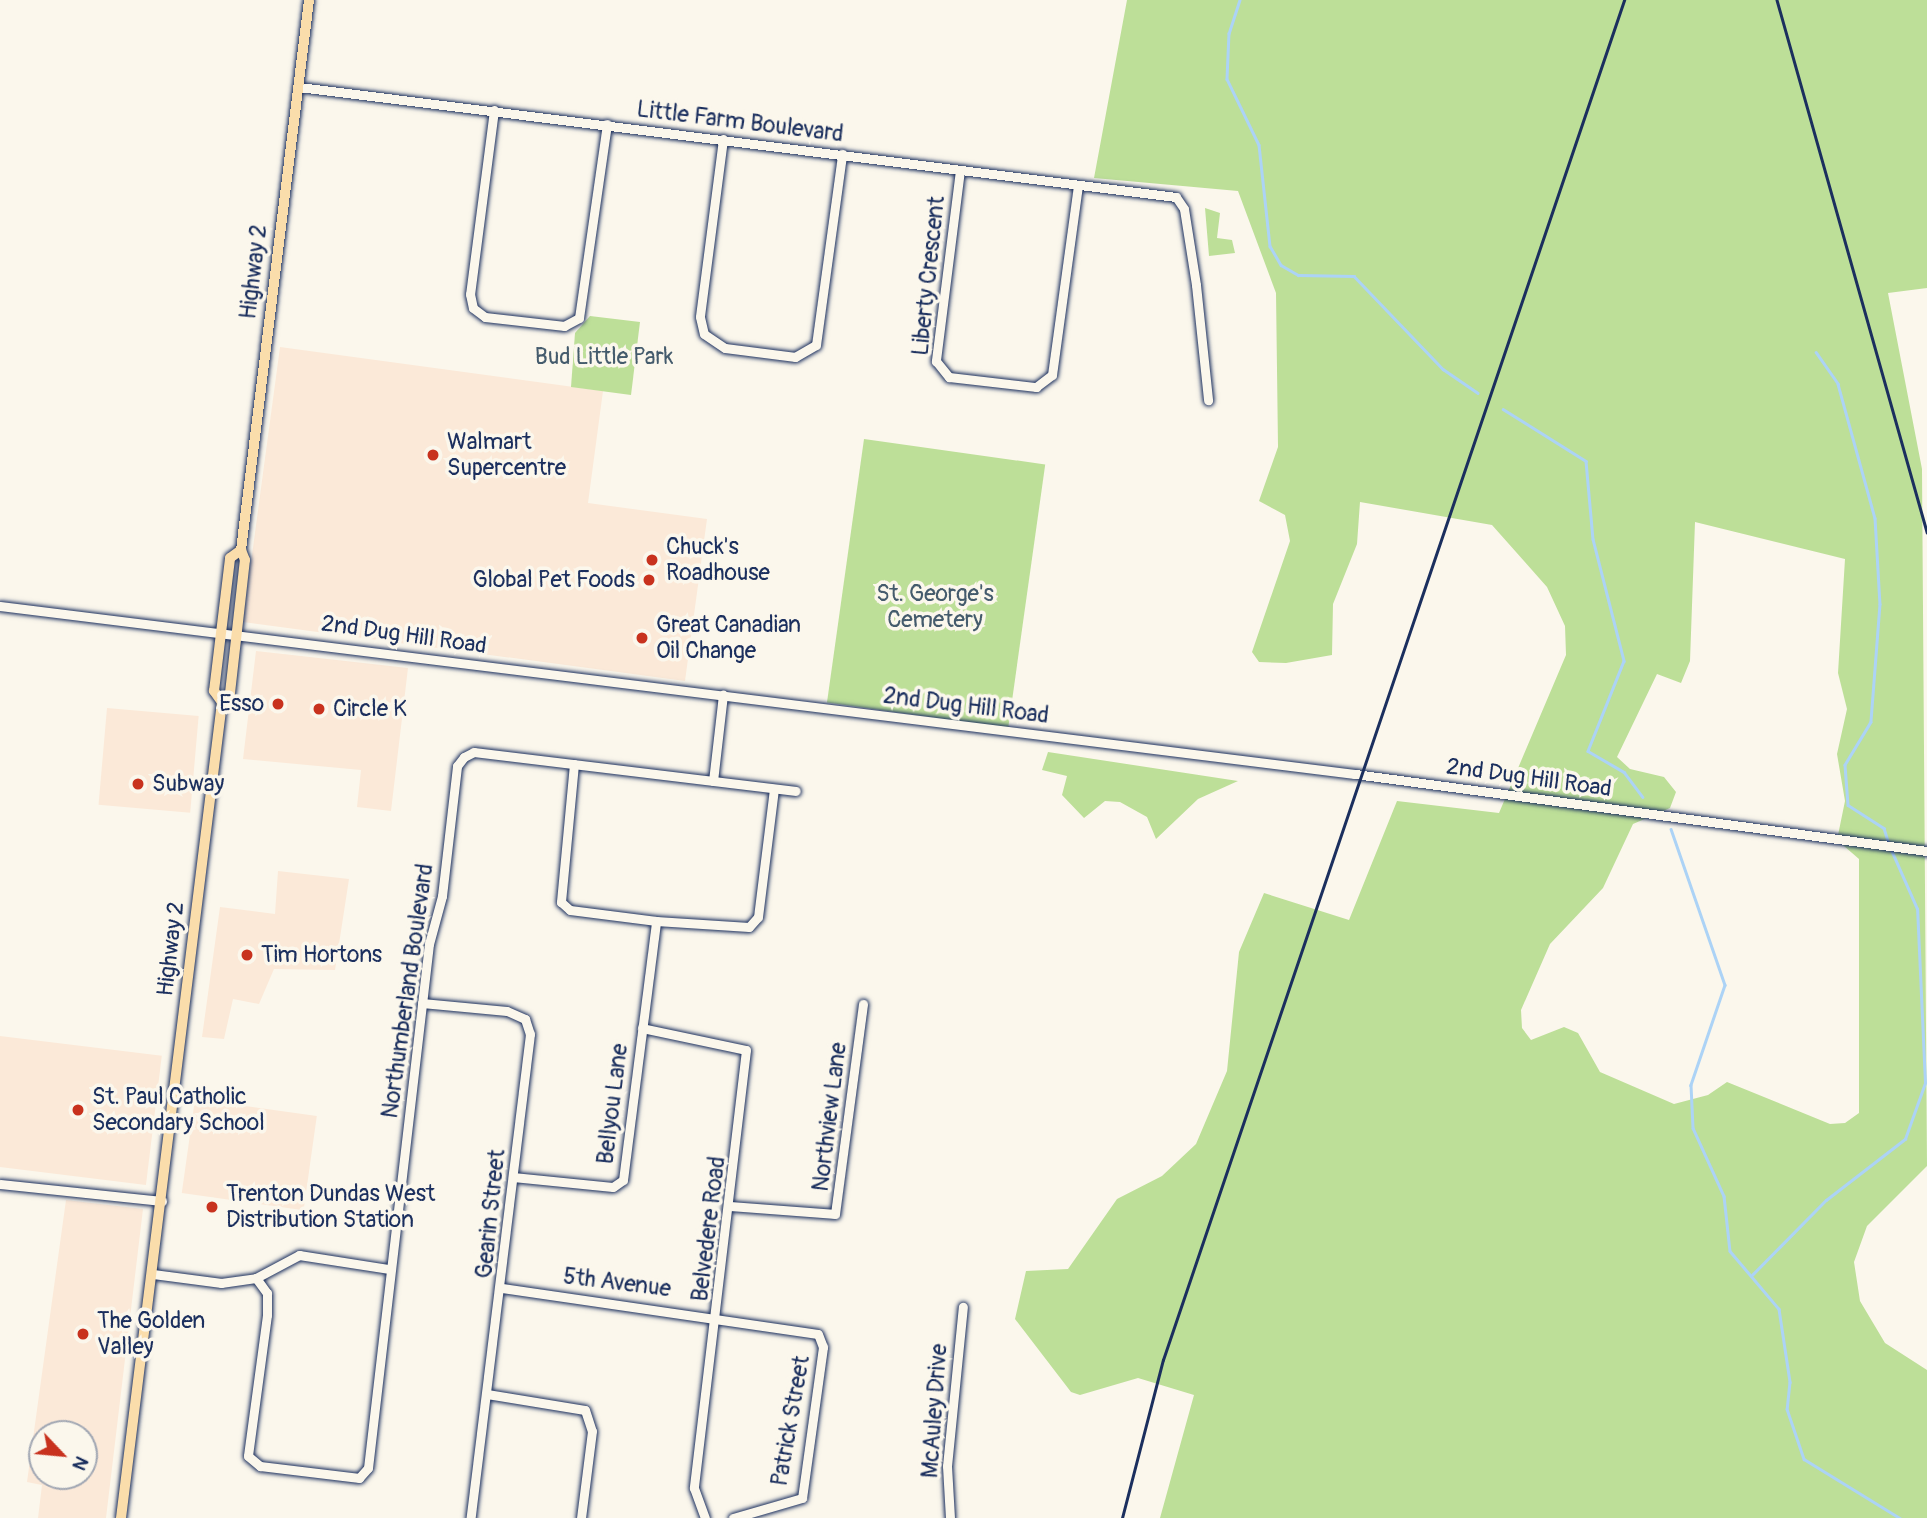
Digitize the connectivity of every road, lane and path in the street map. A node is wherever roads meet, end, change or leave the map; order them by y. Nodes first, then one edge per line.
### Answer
1 (309, 0) edge
2 (299, 87) junction
3 (494, 110) junction
4 (607, 124) junction
5 (723, 139) junction
6 (842, 154) junction
7 (960, 170) junction
8 (1078, 186) junction
9 (1208, 400) dead end
10 (241, 550) junction
11 (0, 606) edge
12 (222, 631) junction
13 (237, 633) junction
14 (723, 695) junction
15 (222, 702) junction
16 (575, 764) junction
17 (713, 781) junction
18 (774, 789) junction
19 (796, 791) dead end
20 (1927, 851) edge
21 (656, 921) junction
22 (422, 1003) junction
23 (863, 1004) dead end
24 (642, 1028) junction
25 (513, 1177) junction
26 (0, 1184) edge
27 (162, 1201) junction
28 (731, 1206) junction
29 (388, 1269) junction
30 (153, 1274) junction
31 (256, 1278) junction
32 (502, 1288) junction
33 (963, 1307) dead end
34 (718, 1315) junction
35 (809, 1329) joint
36 (487, 1394) junction
37 (121, 1518) edge
38 (471, 1518) edge
39 (581, 1518) edge
40 (705, 1518) edge
41 (733, 1518) edge
42 (950, 1518) edge

1 - 2 main road, Highway 2
2 - 3 street, Little Farm Boulevard
2 - 10 main road, Highway 2
3 - 4 street, Little Farm Boulevard
3 - 4 street
4 - 5 street, Little Farm Boulevard
5 - 6 street, Little Farm Boulevard
5 - 6 street
6 - 7 street, Little Farm Boulevard
7 - 8 street, Little Farm Boulevard
7 - 8 street, Liberty Crescent
8 - 9 street, Little Farm Boulevard
10 - 12 main road, Highway 2
10 - 13 main road, Highway 2
11 - 12 street, 2nd Dug Hill Road
12 - 13 street, 2nd Dug Hill Road
12 - 15 main road, Highway 2
13 - 14 street, 2nd Dug Hill Road
13 - 15 main road, Highway 2
14 - 17 street
14 - 20 street, 2nd Dug Hill Road
15 - 27 main road, Highway 2
16 - 17 street, Northumberland Boulevard
16 - 21 street
16 - 22 street, Northumberland Boulevard
17 - 18 street
18 - 19 street
18 - 21 street
21 - 24 street, Bellyou Lane
22 - 25 street, Gearin Street
22 - 29 street, Northumberland Boulevard
23 - 28 street, Northview Lane
24 - 25 street, Bellyou Lane
24 - 28 street, Belvedere Road
25 - 32 street, Gearin Street
26 - 27 street
27 - 30 main road, Highway 2
28 - 34 street, Belvedere Road
29 - 31 street
29 - 31 street, Northumberland Boulevard
30 - 31 street
30 - 37 main road, Highway 2
32 - 34 street, 5th Avenue
32 - 36 street, Gearin Street
33 - 42 street, McAuley Drive
34 - 35 street, 5th Avenue
34 - 40 street, Belvedere Road
35 - 41 street, Patrick Street
36 - 38 street, Gearin Street
36 - 39 street

